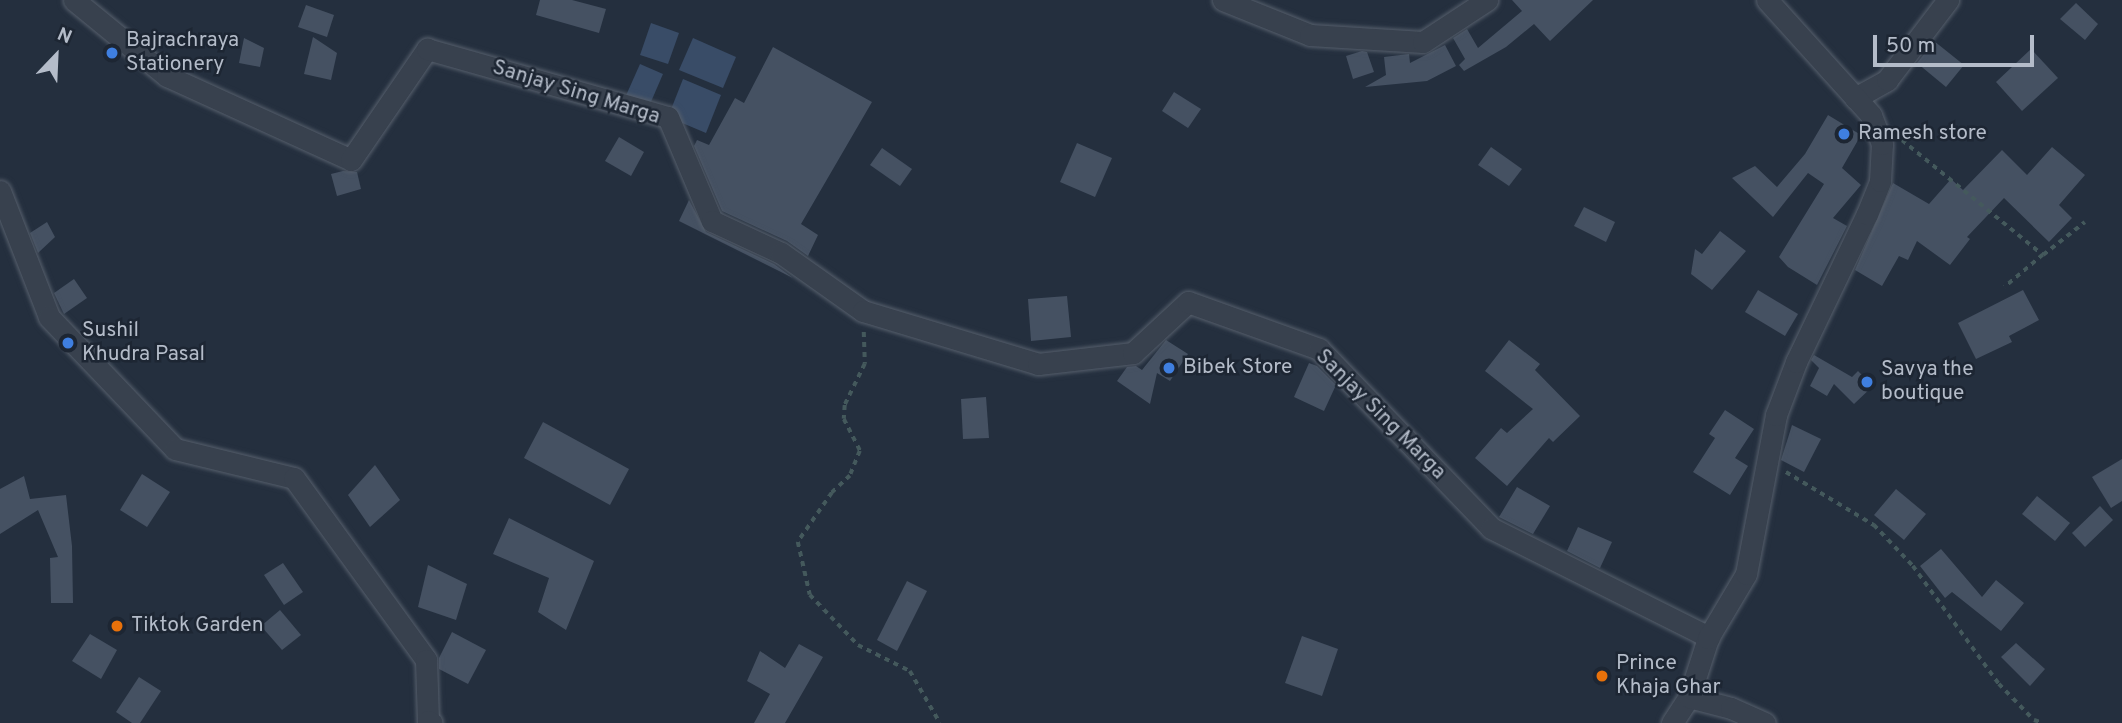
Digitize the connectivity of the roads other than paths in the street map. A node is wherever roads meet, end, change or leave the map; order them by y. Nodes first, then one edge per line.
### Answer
1 (74, 0) edge
2 (1223, 0) edge
3 (1487, 0) edge
4 (1767, 0) edge
5 (1948, 0) edge
6 (1855, 97) junction
7 (0, 191) edge
8 (1709, 637) junction
9 (1689, 697) junction
10 (432, 723) edge
11 (1672, 723) edge
12 (1765, 723) edge

1 - 8 street, Sanjay Sing Marga
2 - 3 street
4 - 6 street
5 - 6 street
6 - 8 street
7 - 10 street
8 - 9 street
9 - 11 street
9 - 12 street

